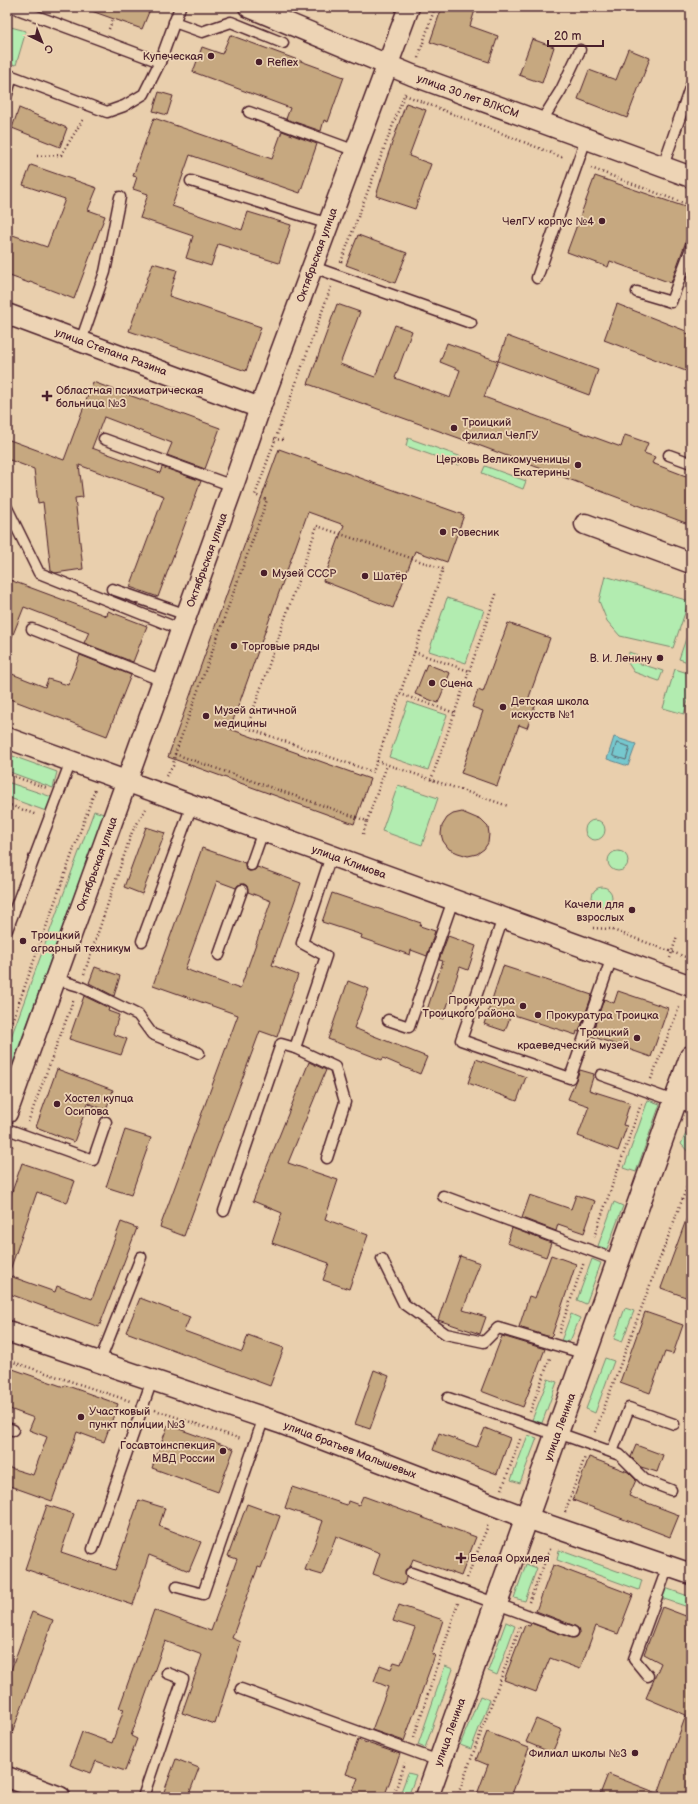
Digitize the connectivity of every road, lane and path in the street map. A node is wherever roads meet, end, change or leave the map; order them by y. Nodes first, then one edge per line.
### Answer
1 (12, 7) edge
2 (180, 7) edge
3 (249, 7) edge
4 (409, 7) edge
5 (435, 7) edge
6 (174, 22) junction
7 (283, 42) dead end
8 (580, 50) dead end
9 (160, 62) junction
10 (388, 65) junction
11 (412, 76) junction
12 (691, 85) edge
13 (7, 94) edge
14 (404, 95) junction
15 (92, 106) junction
16 (248, 112) dead end
17 (541, 122) junction
18 (586, 139) junction
19 (356, 151) junction
20 (37, 156) dead end
21 (577, 163) junction
22 (662, 166) junction
23 (691, 177) edge
24 (191, 181) dead end
25 (120, 197) dead end
26 (691, 206) edge
27 (329, 224) junction
28 (691, 248) edge
29 (313, 267) junction
30 (335, 275) junction
31 (537, 278) dead end
32 (637, 292) dead end
33 (7, 314) edge
34 (471, 324) dead end
35 (81, 341) junction
36 (260, 408) junction
37 (104, 438) dead end
38 (669, 455) dead end
39 (691, 463) edge
40 (233, 486) junction
41 (7, 508) edge
42 (585, 524) dead end
43 (691, 563) edge
44 (112, 589) dead end
45 (497, 592) dead end
46 (184, 622) junction
47 (32, 629) dead end
48 (414, 652) junction
49 (469, 671) junction
50 (163, 682) junction
51 (400, 694) junction
52 (455, 713) junction
53 (7, 738) edge
54 (175, 754) junction
55 (71, 761) junction
56 (377, 761) junction
57 (387, 764) junction
58 (102, 773) junction
59 (7, 774) edge
60 (431, 780) junction
61 (126, 782) junction
62 (59, 792) junction
63 (156, 792) junction
64 (7, 804) edge
65 (192, 805) junction
66 (508, 806) dead end
67 (48, 819) junction
68 (367, 820) junction
69 (264, 831) junction
70 (363, 834) dead end
71 (331, 856) junction
72 (251, 865) dead end
73 (242, 890) dead end
74 (453, 900) junction
75 (503, 918) junction
76 (7, 930) edge
77 (142, 941) dead end
78 (219, 955) dead end
79 (612, 957) junction
80 (55, 979) junction
81 (79, 986) junction
82 (691, 986) edge
83 (680, 1005) dead end
84 (388, 1020) dead end
85 (7, 1036) edge
86 (295, 1048) junction
87 (199, 1053) dead end
88 (691, 1057) edge
89 (601, 1075) dead end
90 (646, 1091) junction
91 (683, 1104) edge
92 (92, 1105) dead end
93 (90, 1110) dead end
94 (7, 1113) edge
95 (106, 1122) dead end
96 (7, 1128) edge
97 (22, 1135) junction
98 (7, 1152) edge
99 (327, 1158) dead end
100 (691, 1176) edge
101 (443, 1196) dead end
102 (224, 1211) dead end
103 (589, 1250) junction
104 (141, 1256) dead end
105 (382, 1259) dead end
106 (619, 1261) junction
107 (7, 1331) edge
108 (555, 1345) junction
109 (586, 1354) junction
110 (100, 1361) junction
111 (152, 1380) junction
112 (448, 1398) dead end
113 (264, 1417) junction
114 (674, 1424) dead end
115 (526, 1425) junction
116 (558, 1434) junction
117 (590, 1444) junction
118 (612, 1452) junction
119 (671, 1490) dead end
120 (496, 1507) junction
121 (527, 1518) junction
122 (558, 1529) junction
123 (93, 1549) dead end
124 (668, 1566) junction
125 (410, 1573) dead end
126 (691, 1574) edge
127 (177, 1587) dead end
128 (462, 1591) junction
129 (496, 1604) junction
130 (524, 1615) junction
131 (572, 1632) dead end
132 (167, 1673) dead end
133 (648, 1676) dead end
134 (241, 1689) dead end
135 (410, 1750) junction
136 (439, 1761) junction
137 (7, 1777) edge
138 (51, 1795) edge
139 (143, 1797) edge
140 (393, 1797) edge
141 (426, 1797) edge
142 (457, 1797) edge

1 - 9 lane
2 - 6 lane
3 - 10 street, улица 30 лет ВЛКСМ
4 - 10 street, Октябрьская улица
5 - 11 path
6 - 7 lane
6 - 9 lane
8 - 17 lane
9 - 15 lane
10 - 11 street, улица 30 лет ВЛКСМ
10 - 19 street, Октябрьская улица
11 - 14 path
11 - 17 street, улица 30 лет ВЛКСМ
12 - 22 lane
13 - 15 lane
14 - 21 path
14 - 30 path
15 - 20 path
16 - 19 lane
17 - 18 street, улица 30 лет ВЛКСМ
18 - 21 lane
18 - 22 street, улица 30 лет ВЛКСМ
19 - 27 street, Октябрьская улица
21 - 26 path
21 - 31 lane
22 - 23 street, улица 30 лет ВЛКСМ
24 - 27 lane
25 - 35 lane
27 - 29 street, Октябрьская улица
28 - 32 lane
29 - 30 lane
29 - 36 street, Октябрьская улица
30 - 34 lane
30 - 54 path
33 - 35 street, улица Степана Разина
35 - 36 street, улица Степана Разина
36 - 40 street, Октябрьская улица
37 - 40 lane
38 - 39 lane
40 - 46 street, Октябрьская улица
41 - 46 lane
42 - 43 street
44 - 46 lane
45 - 49 path
46 - 50 street, Октябрьская улица
47 - 50 lane
48 - 49 path
48 - 51 path
48 - 56 path
49 - 52 path
50 - 61 street, Октябрьская улица
51 - 52 path
51 - 56 path
52 - 60 path
53 - 55 street, улица Климова
54 - 63 path
54 - 68 path
55 - 58 street, улица Климова
55 - 62 lane
56 - 57 path
57 - 60 path
57 - 68 path
58 - 61 street, улица Климова
58 - 85 path
59 - 62 path
60 - 66 path
61 - 63 street, улица Климова
61 - 80 street, Октябрьская улица
62 - 67 lane
63 - 65 street, улица Климова
63 - 81 path
64 - 67 path
65 - 69 street, улица Климова
65 - 77 lane
67 - 76 lane
68 - 70 path
69 - 71 street, улица Климова
69 - 72 lane
71 - 74 street, улица Климова
71 - 86 lane
73 - 78 lane
74 - 75 street, улица Климова
74 - 84 lane
75 - 79 street, улица Климова
75 - 79 lane
79 - 82 street, улица Климова
80 - 81 lane
80 - 94 street, Октябрьская улица
81 - 87 lane
81 - 97 path
83 - 90 path
86 - 99 lane
86 - 102 lane
88 - 91 street, улица Ленина
89 - 90 lane
90 - 91 lane
90 - 103 path
91 - 106 street, улица Ленина
92 - 93 path
95 - 97 lane
96 - 97 lane
97 - 98 path
100 - 117 path
101 - 103 lane
103 - 106 lane
103 - 108 path
104 - 110 lane
105 - 108 lane
106 - 109 street, улица Ленина
107 - 110 street, улица братьев Малышевых
108 - 109 lane
108 - 115 path
109 - 116 street, улица Ленина
110 - 111 street, улица братьев Малышевых
111 - 113 street, улица братьев Малышевых
111 - 123 lane
112 - 115 lane
113 - 120 street, улица братьев Малышевых
113 - 127 lane
114 - 118 lane
115 - 116 lane
115 - 120 path
116 - 117 lane
116 - 121 street, улица Ленина
117 - 118 lane
117 - 122 path
118 - 119 lane
120 - 121 street, улица братьев Малышевых
120 - 128 path
121 - 122 street, улица братьев Малышевых
121 - 129 street, улица Ленина
122 - 124 street, улица братьев Малышевых
122 - 130 path
124 - 126 street, улица братьев Малышевых
124 - 133 lane
125 - 128 lane
128 - 129 lane
128 - 135 path
129 - 130 lane
129 - 136 street, улица Ленина
130 - 131 lane
130 - 142 path
132 - 139 lane
134 - 135 lane
135 - 136 lane
135 - 140 path
136 - 141 street, улица Ленина
137 - 138 street

